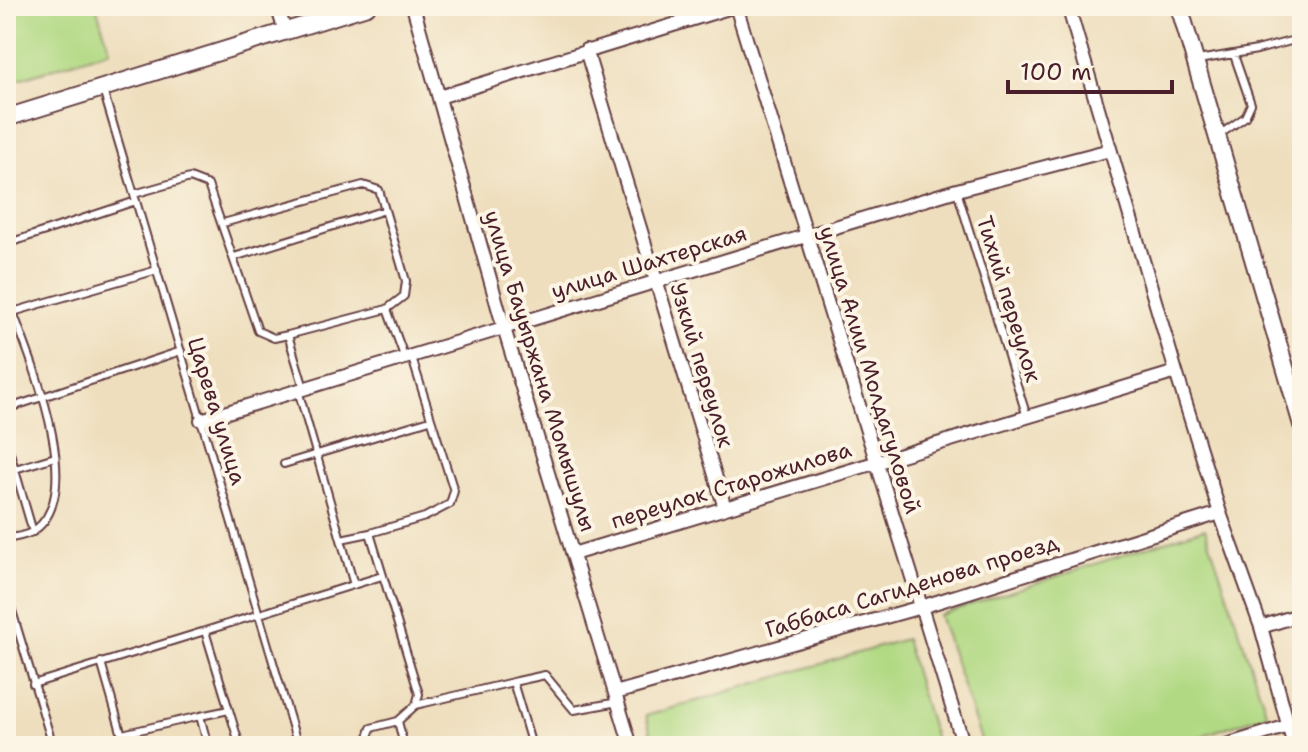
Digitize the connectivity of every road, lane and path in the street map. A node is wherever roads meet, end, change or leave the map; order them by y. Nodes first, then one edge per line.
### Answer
1 (277, 6) edge
2 (367, 6) edge
3 (413, 6) edge
4 (735, 6) edge
5 (1068, 6) edge
6 (1179, 6) edge
7 (285, 31) junction
8 (1302, 38) edge
9 (586, 50) junction
10 (1234, 55) junction
11 (1195, 60) junction
12 (102, 87) junction
13 (439, 97) junction
14 (6, 118) edge
15 (1216, 137) junction
16 (1110, 150) junction
17 (957, 190) junction
18 (135, 197) junction
19 (385, 210) junction
20 (223, 223) junction
21 (807, 235) junction
22 (6, 244) edge
23 (234, 257) junction
24 (157, 270) junction
25 (654, 281) junction
26 (387, 309) junction
27 (10, 313) edge
28 (503, 325) junction
29 (288, 335) junction
30 (181, 351) junction
31 (407, 355) junction
32 (1176, 372) junction
33 (301, 389) junction
34 (44, 397) junction
35 (6, 409) edge
36 (1027, 417) junction
37 (201, 420) junction
38 (430, 420) junction
39 (1302, 425) edge
40 (6, 439) edge
41 (317, 452) junction
42 (55, 457) junction
43 (878, 462) junction
44 (284, 464) dead end
45 (15, 469) junction
46 (725, 508) junction
47 (1220, 513) junction
48 (33, 532) junction
49 (370, 533) junction
50 (6, 539) edge
51 (341, 539) junction
52 (573, 554) junction
53 (382, 576) junction
54 (354, 585) junction
55 (6, 591) edge
56 (921, 607) junction
57 (259, 614) junction
58 (1302, 614) edge
59 (1261, 627) junction
60 (205, 631) junction
61 (101, 662) junction
62 (513, 682) junction
63 (33, 684) junction
64 (616, 698) junction
65 (416, 705) junction
66 (229, 710) junction
67 (200, 716) junction
68 (398, 721) junction
69 (1288, 726) junction
70 (122, 734) junction
71 (53, 746) edge
72 (125, 746) edge
73 (208, 746) edge
74 (240, 746) edge
75 (298, 746) edge
76 (365, 746) edge
77 (404, 746) edge
78 (532, 746) edge
79 (631, 746) edge
80 (964, 746) edge
81 (1223, 746) edge
82 (1294, 746) edge

1 - 7 street
2 - 7 street
3 - 13 street, улица Бауыржана Момышулы
4 - 9 street
4 - 21 street, улица Алии Молдагуловой
5 - 16 street
6 - 11 street
7 - 12 street
8 - 10 lane
9 - 13 street
9 - 25 street, Узкий переулок
10 - 11 lane
10 - 15 lane
11 - 15 street
12 - 14 street
12 - 18 lane, Царева улица
13 - 28 street, улица Бауыржана Момышулы
15 - 39 street
16 - 17 street, улица Шахтерская
16 - 32 street
17 - 21 street, улица Шахтерская
17 - 36 lane, Тихий переулок
18 - 20 lane
18 - 22 lane
18 - 24 lane, Царева улица
19 - 20 lane
19 - 23 lane
19 - 26 lane
20 - 23 lane
21 - 25 street, улица Шахтерская
21 - 43 street, улица Алии Молдагуловой
23 - 29 lane
24 - 27 lane
24 - 30 lane, Царева улица
25 - 28 street, улица Шахтерская
25 - 46 street, Узкий переулок
26 - 29 lane
26 - 31 lane
27 - 34 lane
28 - 31 street, улица Шахтерская
28 - 52 street, улица Бауыржана Момышулы
29 - 33 lane
30 - 34 lane
30 - 37 lane, Царева улица
31 - 33 street, улица Шахтерская
31 - 38 lane
32 - 36 street, переулок Старожилова
32 - 47 street
33 - 37 street, улица Шахтерская
33 - 41 lane
34 - 35 lane
34 - 42 lane
36 - 43 street, переулок Старожилова
37 - 57 lane, Царева улица
38 - 41 lane
38 - 49 lane
40 - 45 lane
41 - 44 lane
41 - 51 lane
42 - 45 lane
42 - 48 lane
43 - 46 street, переулок Старожилова
43 - 56 street, улица Алии Молдагуловой
45 - 48 lane
46 - 52 street, переулок Старожилова
47 - 56 street, Габбаса Сагиденова проезд
47 - 59 street
48 - 50 lane
49 - 51 lane
49 - 53 lane
51 - 54 lane
52 - 64 street, улица Бауыржана Момышулы
53 - 54 lane
53 - 65 lane
54 - 57 lane
55 - 63 lane
56 - 64 street, Габбаса Сагиденова проезд
56 - 80 street, улица Алии Молдагуловой
57 - 60 lane
57 - 75 lane, Царева улица
58 - 59 street
59 - 69 street
60 - 61 lane
60 - 66 lane
61 - 63 lane
61 - 70 lane
62 - 64 lane
62 - 65 lane
62 - 78 lane
63 - 71 lane
64 - 79 street, улица Бауыржана Момышулы
65 - 68 lane
66 - 67 lane
66 - 74 lane
67 - 70 lane
67 - 73 lane
68 - 76 lane
68 - 77 lane
69 - 81 street
69 - 82 street
70 - 72 lane

